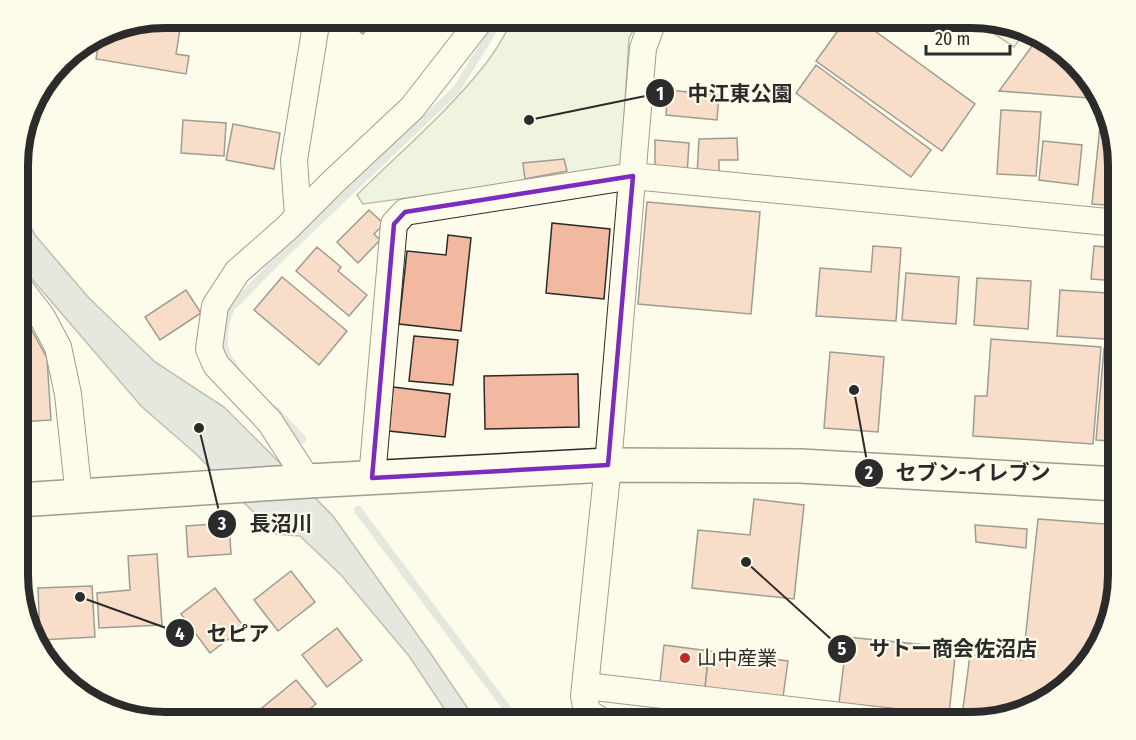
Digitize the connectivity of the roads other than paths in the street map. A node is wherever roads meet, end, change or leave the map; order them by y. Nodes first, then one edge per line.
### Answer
1 (315, 28) edge
2 (474, 28) edge
3 (650, 28) edge
4 (633, 176) junction
5 (298, 217) junction
6 (1107, 222) edge
7 (28, 299) edge
8 (608, 465) junction
9 (372, 478) junction
10 (308, 481) junction
11 (1107, 483) edge
12 (79, 496) junction
13 (28, 499) edge
14 (586, 686) junction
15 (592, 711) edge
16 (800, 711) edge

1 - 5 street
2 - 5 street
3 - 4 street
4 - 6 street
4 - 8 street
4 - 9 street
5 - 10 street
7 - 12 street
8 - 9 street
8 - 11 street
8 - 14 street
9 - 10 street
10 - 12 street
12 - 13 street
14 - 15 street
14 - 16 street

